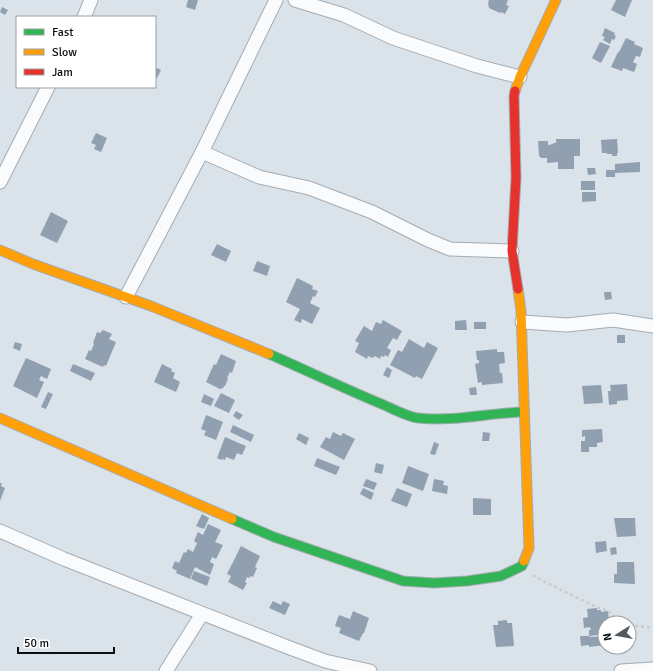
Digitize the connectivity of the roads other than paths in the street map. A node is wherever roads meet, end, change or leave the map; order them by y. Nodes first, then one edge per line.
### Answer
1 (91, 0) edge
2 (276, 0) edge
3 (295, 0) edge
4 (556, 0) edge
5 (84, 16) edge
6 (520, 77) junction
7 (47, 88) edge
8 (202, 152) junction
9 (0, 182) edge
10 (0, 250) edge
11 (512, 251) junction
12 (126, 297) junction
13 (522, 322) junction
14 (653, 326) edge
15 (524, 412) junction
16 (0, 418) edge
17 (0, 531) edge
18 (202, 614) junction
19 (653, 669) edge
20 (166, 671) edge
21 (370, 671) edge
22 (621, 671) edge

1 - 5 street
2 - 8 street
3 - 6 street
4 - 6 street
6 - 11 street
7 - 9 street
8 - 11 street
8 - 12 street
10 - 12 street
11 - 13 street
12 - 15 street
13 - 14 street
13 - 15 street
15 - 16 street
17 - 18 street
18 - 20 street
18 - 21 street
19 - 22 street

